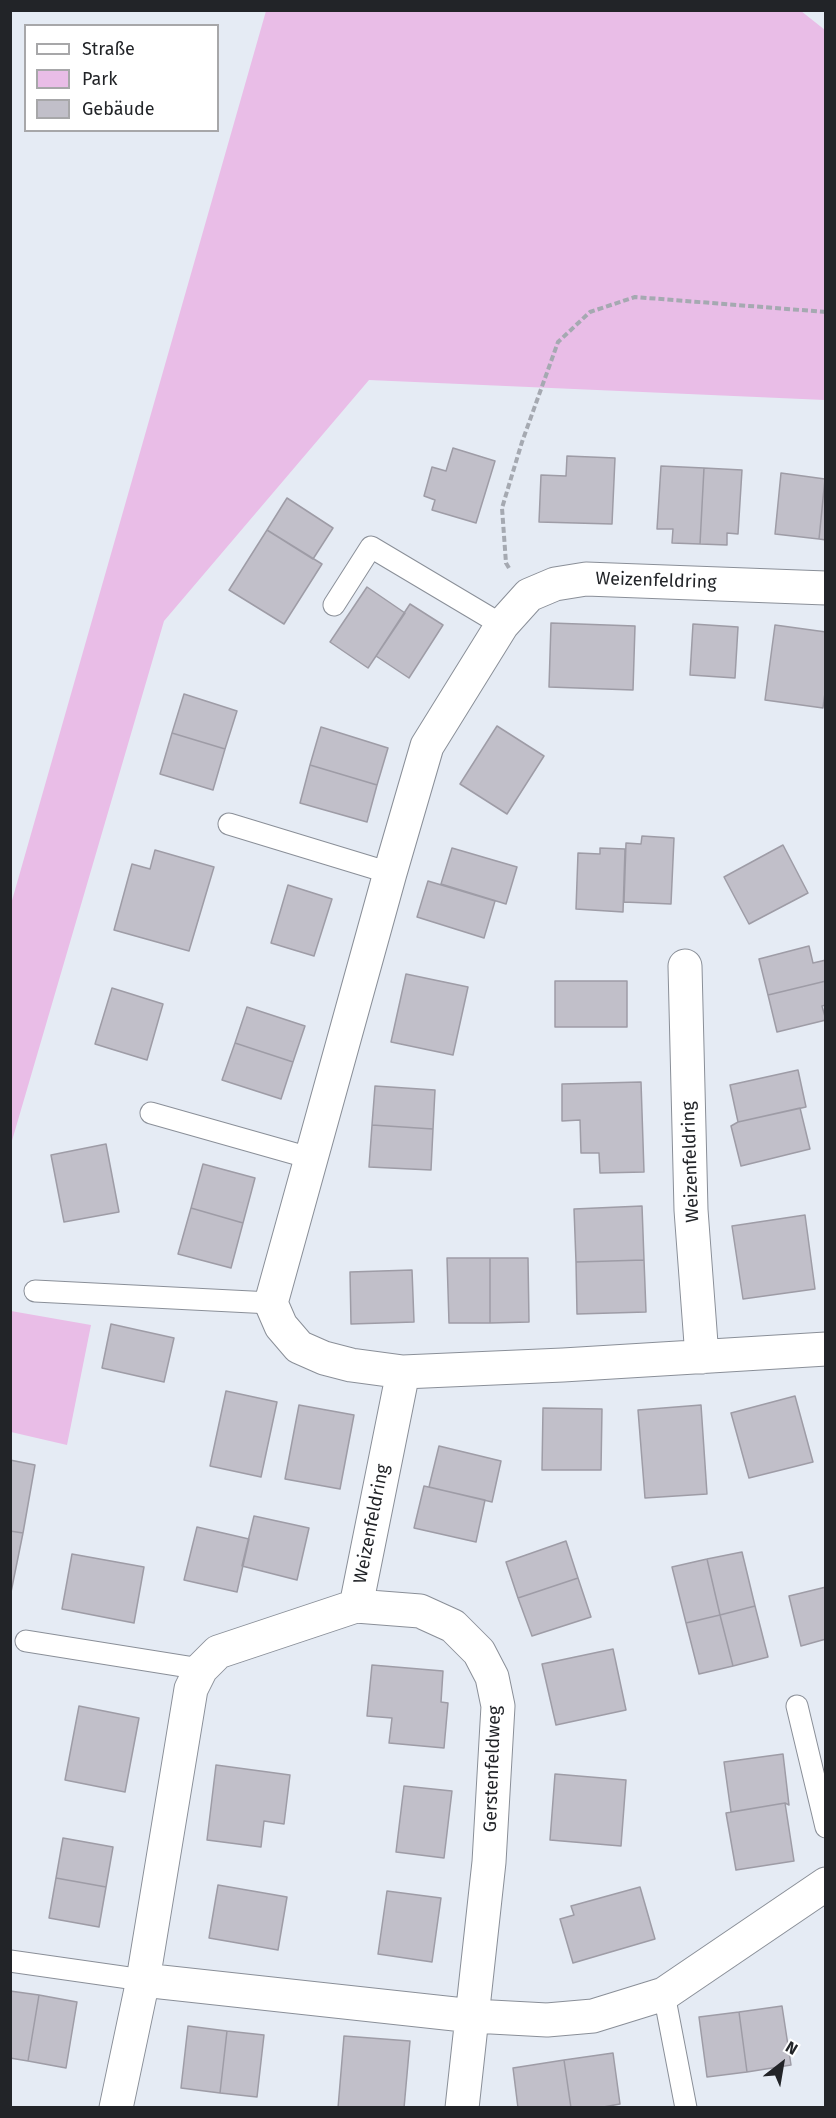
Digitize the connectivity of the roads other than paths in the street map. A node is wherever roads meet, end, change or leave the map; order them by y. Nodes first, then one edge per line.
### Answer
1 (825, 588) edge
2 (334, 605) dead end
3 (502, 626) junction
4 (229, 824) dead end
5 (390, 873) junction
6 (685, 966) dead end
7 (151, 1113) dead end
8 (310, 1158) junction
9 (35, 1291) dead end
10 (271, 1303) junction
11 (825, 1349) edge
12 (702, 1357) junction
13 (403, 1372) junction
14 (356, 1606) junction
15 (26, 1641) dead end
16 (201, 1669) junction
17 (797, 1706) dead end
18 (825, 1827) edge
19 (825, 1884) edge
20 (10, 1961) edge
21 (143, 1980) junction
22 (664, 1994) junction
23 (473, 2016) junction
24 (116, 2108) edge
25 (462, 2108) edge
26 (686, 2108) edge

1 - 3 street, Weizenfeldring
2 - 3 lane
3 - 5 street, Weizenfeldring
4 - 5 lane
5 - 8 street, Weizenfeldring
6 - 12 street, Weizenfeldring
7 - 8 lane
8 - 10 street, Weizenfeldring
9 - 10 lane
10 - 13 street
11 - 12 street
12 - 13 street
13 - 14 street, Weizenfeldring
14 - 16 street, Gerstenfeldweg
14 - 23 street, Gerstenfeldweg
15 - 16 lane
16 - 21 street, Gerstenfeldweg
17 - 18 lane
19 - 22 street
20 - 21 lane
21 - 23 street
21 - 24 street, Gerstenfeldweg
22 - 23 street
22 - 26 lane
23 - 25 street, Gerstenfeldweg

